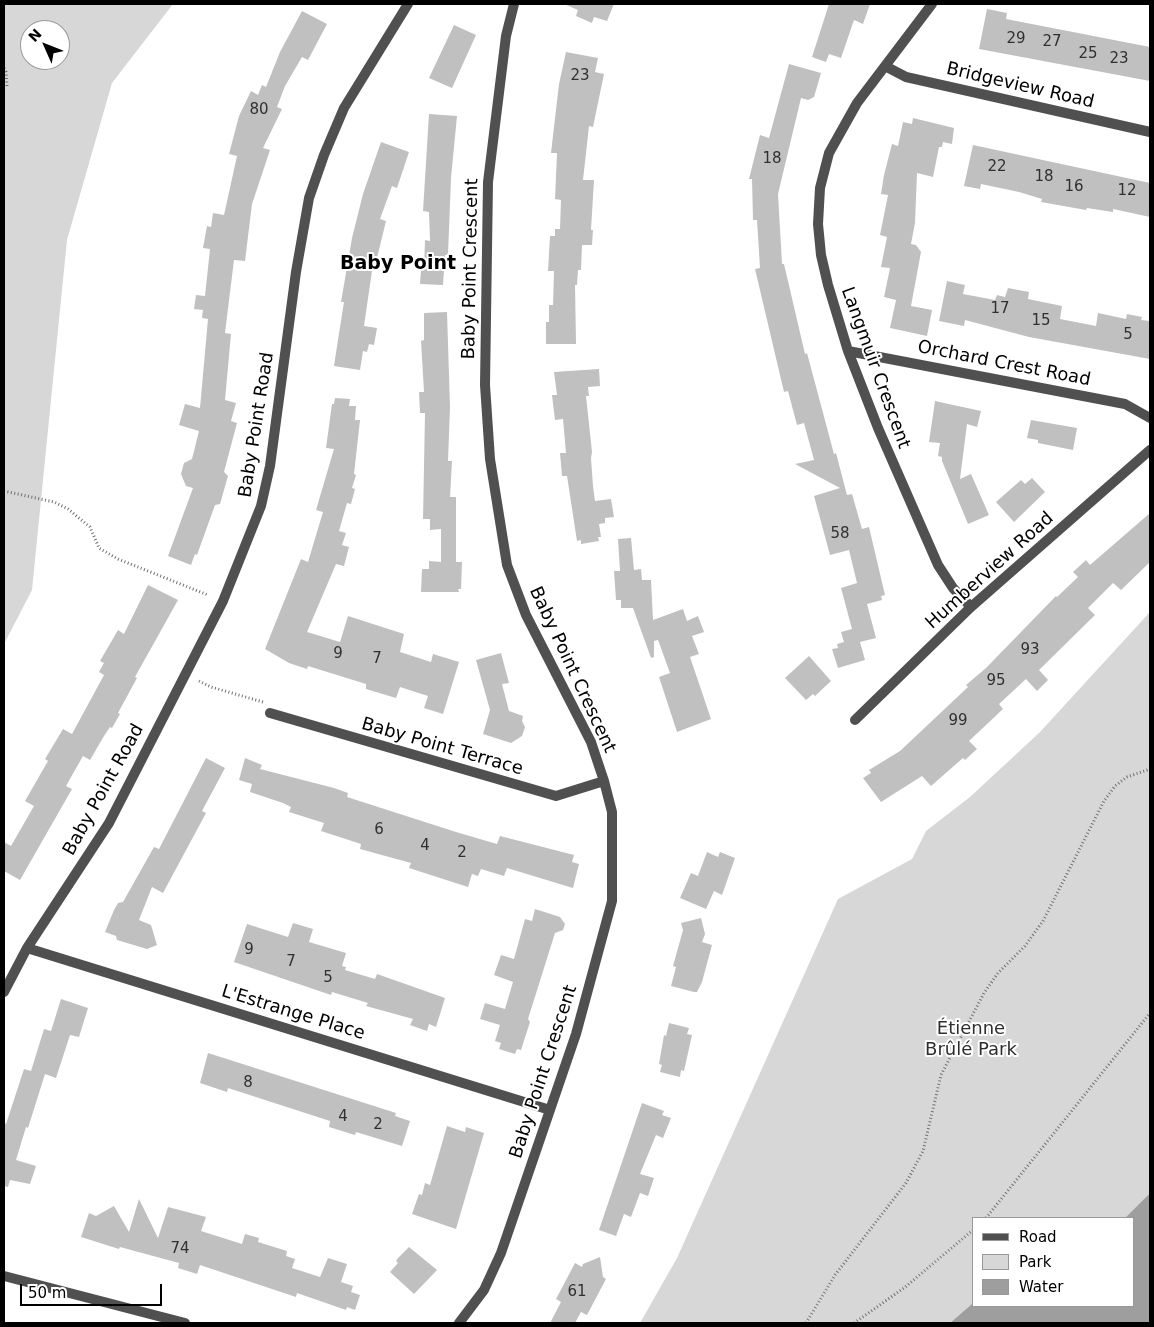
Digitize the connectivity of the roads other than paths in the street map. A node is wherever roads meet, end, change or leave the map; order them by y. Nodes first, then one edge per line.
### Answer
1 (408, 4) edge
2 (514, 4) edge
3 (932, 4) edge
4 (885, 66) junction
5 (1150, 132) edge
6 (848, 351) junction
7 (1150, 418) edge
8 (1150, 450) edge
9 (972, 607) junction
10 (270, 713) dead end
11 (855, 720) dead end
12 (604, 781) junction
13 (27, 948) junction
14 (4, 992) edge
15 (550, 1110) junction
16 (4, 1276) edge
17 (185, 1323) edge
18 (459, 1323) edge

1 - 13 street, Baby Point Road
2 - 12 street, Baby Point Crescent
3 - 4 street, Langmuir Crescent
4 - 5 street, Bridgeview Road
4 - 6 street, Langmuir Crescent
6 - 7 street, Orchard Crest Road
6 - 9 street, Langmuir Crescent
8 - 9 street, Humberview Road
9 - 11 street, Humberview Road
10 - 12 street, Baby Point Terrace
12 - 15 street, Baby Point Crescent
13 - 14 street, Baby Point Road
13 - 15 street, L'Estrange Place
15 - 18 street, Baby Point Crescent
16 - 17 street

